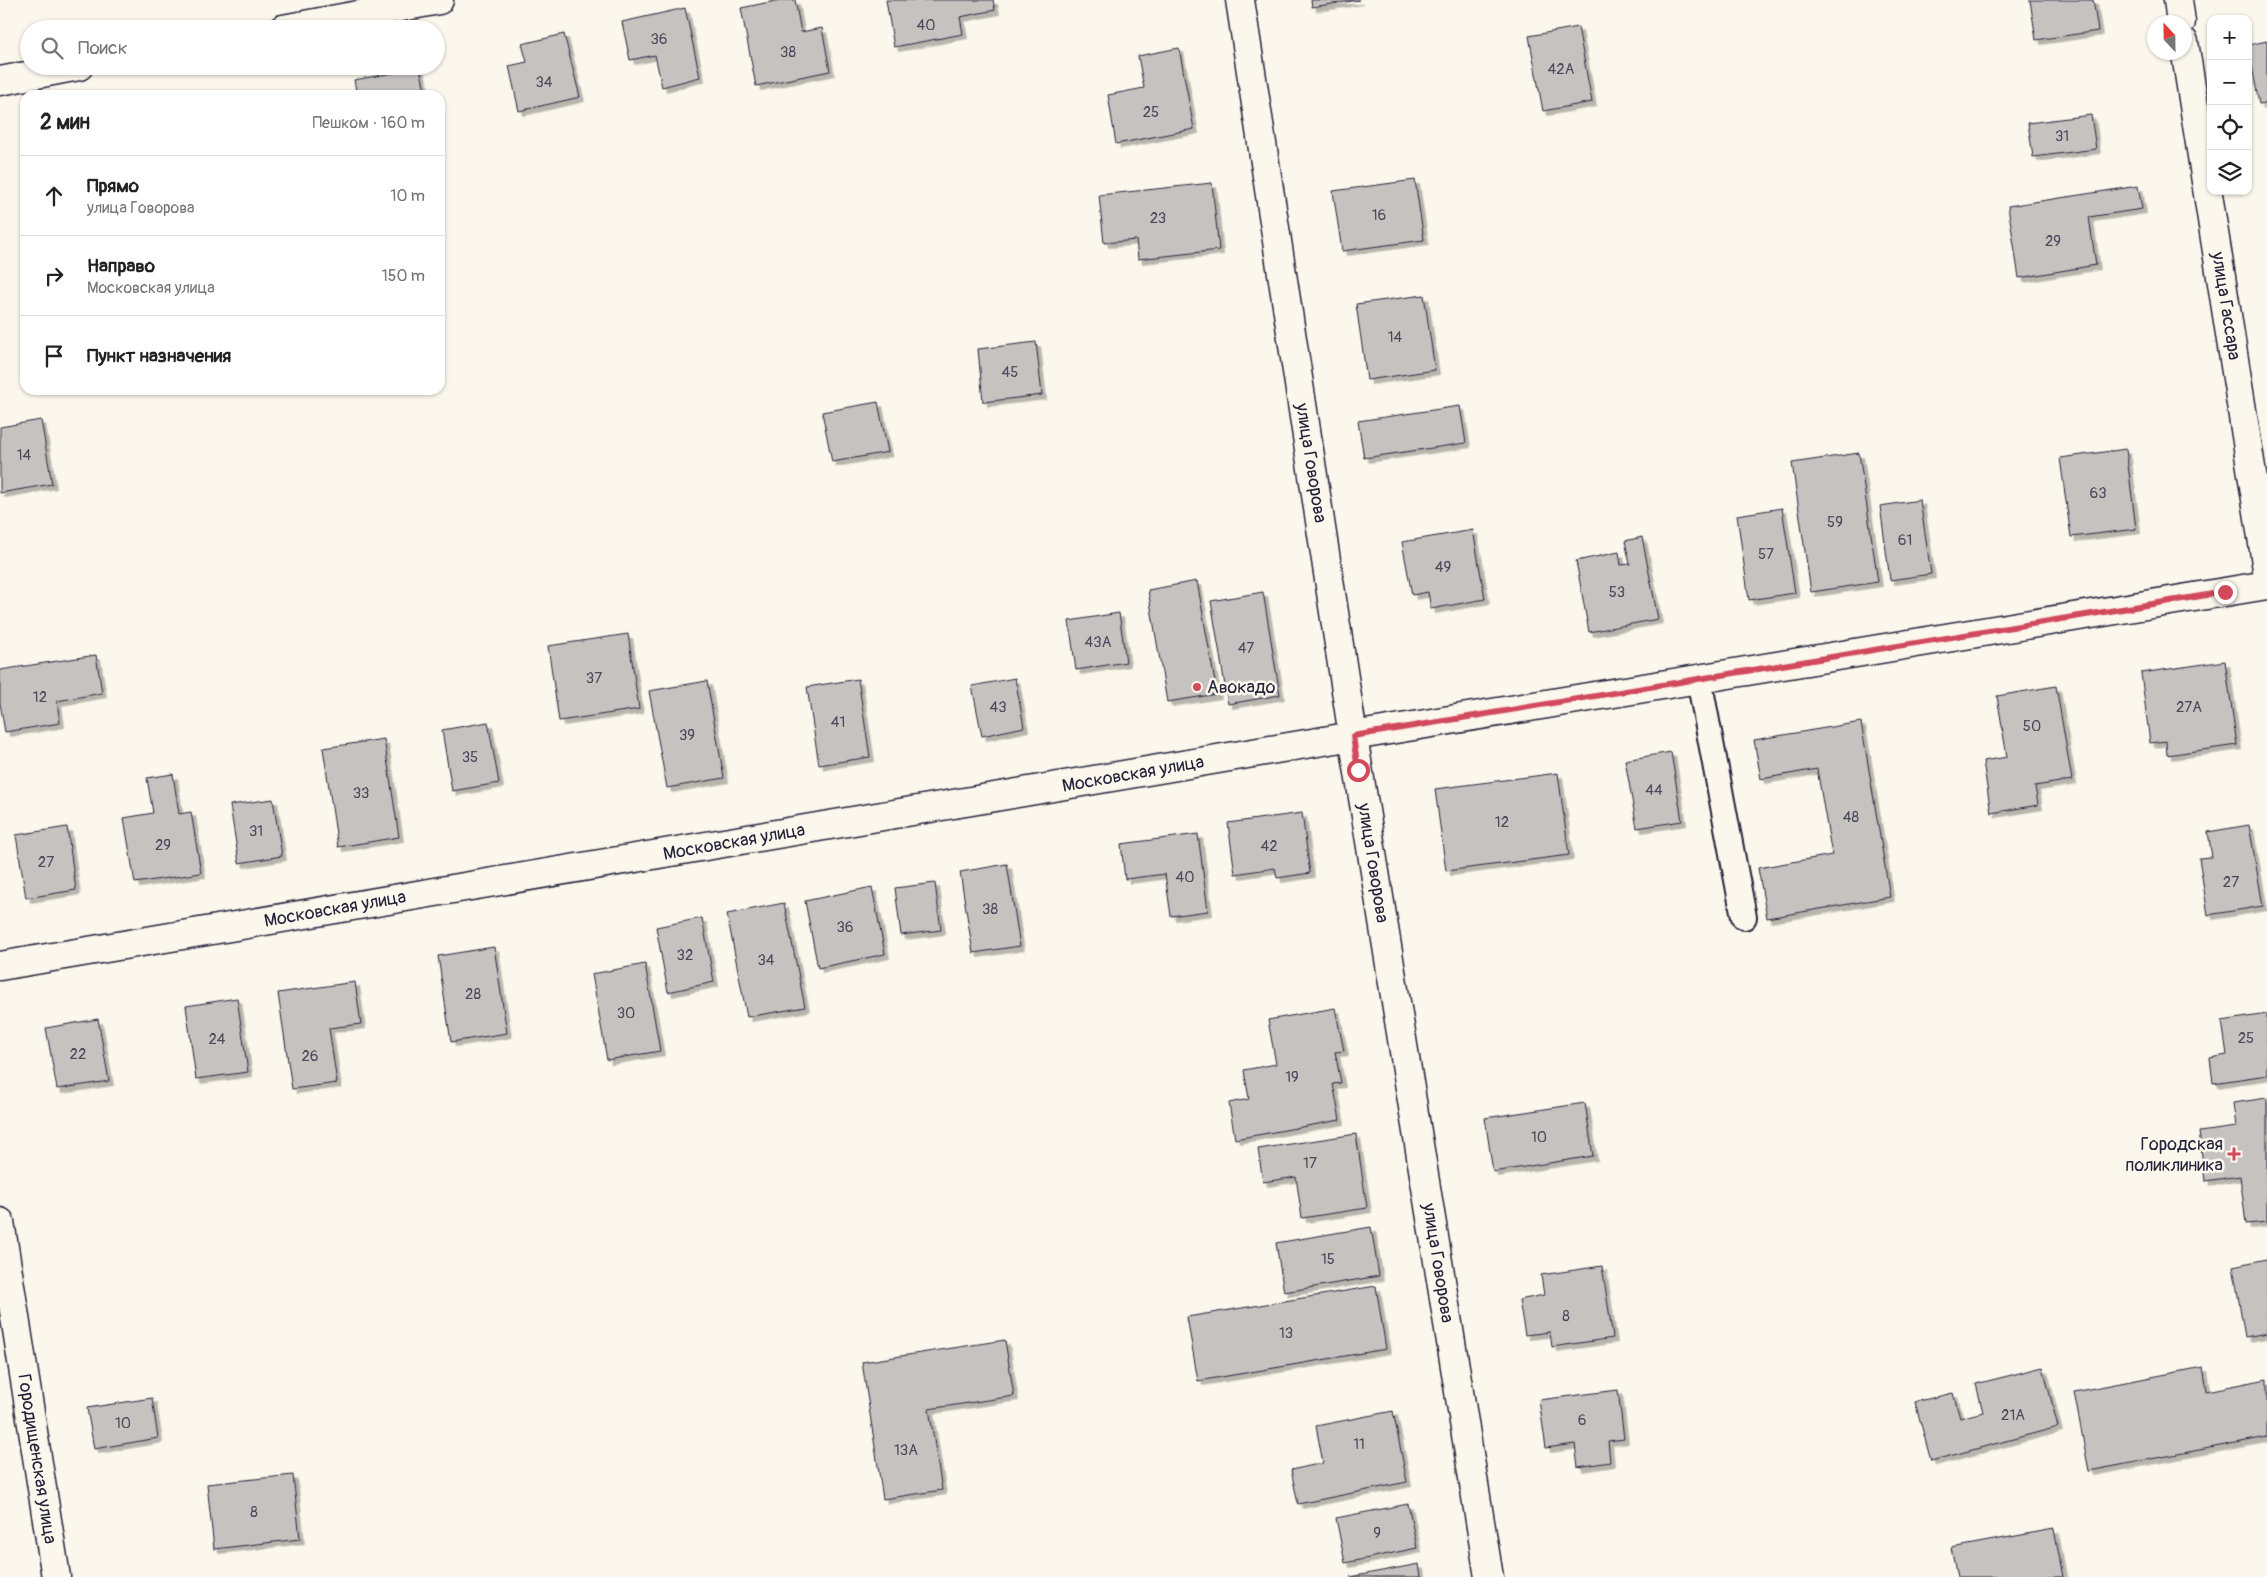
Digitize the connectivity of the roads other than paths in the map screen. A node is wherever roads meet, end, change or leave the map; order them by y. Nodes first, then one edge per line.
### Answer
1 (439, 0) edge
2 (1240, 0) edge
3 (2178, 0) edge
4 (2180, 15) edge
5 (331, 20) edge
6 (2187, 60) edge
7 (32, 75) edge
8 (0, 81) edge
9 (2267, 569) edge
10 (2267, 585) edge
11 (1699, 679) junction
12 (1353, 736) junction
13 (1744, 917) dead end
14 (0, 966) edge
15 (0, 1222) edge
16 (56, 1577) edge
17 (1489, 1577) edge

1 - 5 main road
2 - 12 main road, улица Говорова
3 - 4 main road
6 - 9 main road, улица Гассара
7 - 8 main road
10 - 11 main road, Московская улица
11 - 12 main road, Московская улица
11 - 13 lane
12 - 14 main road, Московская улица
12 - 17 main road, улица Говорова
15 - 16 main road, Городищенская улица

